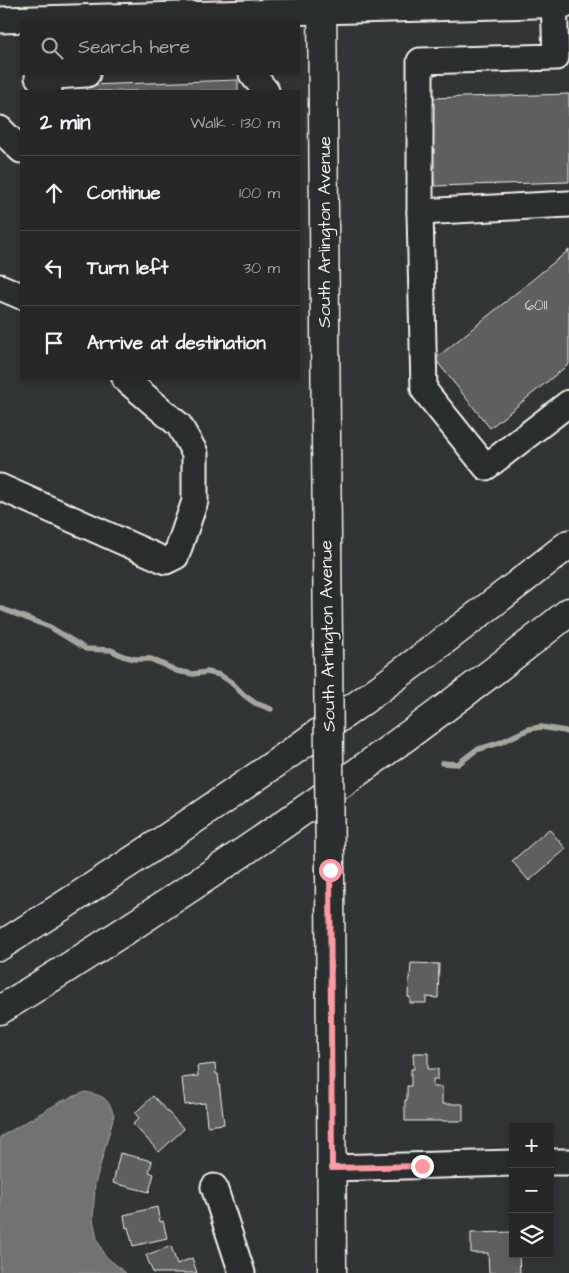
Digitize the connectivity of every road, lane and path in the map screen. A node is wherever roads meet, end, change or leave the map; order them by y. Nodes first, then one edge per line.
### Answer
1 (559, 3) edge
2 (322, 5) edge
3 (207, 17) edge
4 (0, 20) edge
5 (562, 57) edge
6 (75, 75) edge
7 (253, 75) edge
8 (47, 90) edge
9 (265, 90) edge
10 (0, 129) edge
11 (20, 149) edge
12 (569, 204) edge
13 (420, 212) junction
14 (0, 287) edge
15 (20, 296) edge
16 (126, 380) edge
17 (569, 403) edge
18 (0, 487) edge
19 (569, 544) edge
20 (569, 612) edge
21 (0, 946) edge
22 (0, 1010) edge
23 (554, 1162) edge
24 (569, 1162) edge
25 (509, 1163) edge
26 (332, 1168) junction
27 (214, 1187) dead end
28 (242, 1273) edge
29 (332, 1273) edge

1 - 2 street
1 - 5 street
2 - 3 street
2 - 26 main road, South Arlington Avenue, bridge
3 - 4 street
5 - 13 street
6 - 8 street
7 - 9 street
10 - 11 street
12 - 13 street
13 - 17 street
14 - 15 street
16 - 18 street
19 - 21 main road
20 - 22 main road
23 - 24 street
25 - 26 street
26 - 29 main road, South Arlington Avenue
27 - 28 street

